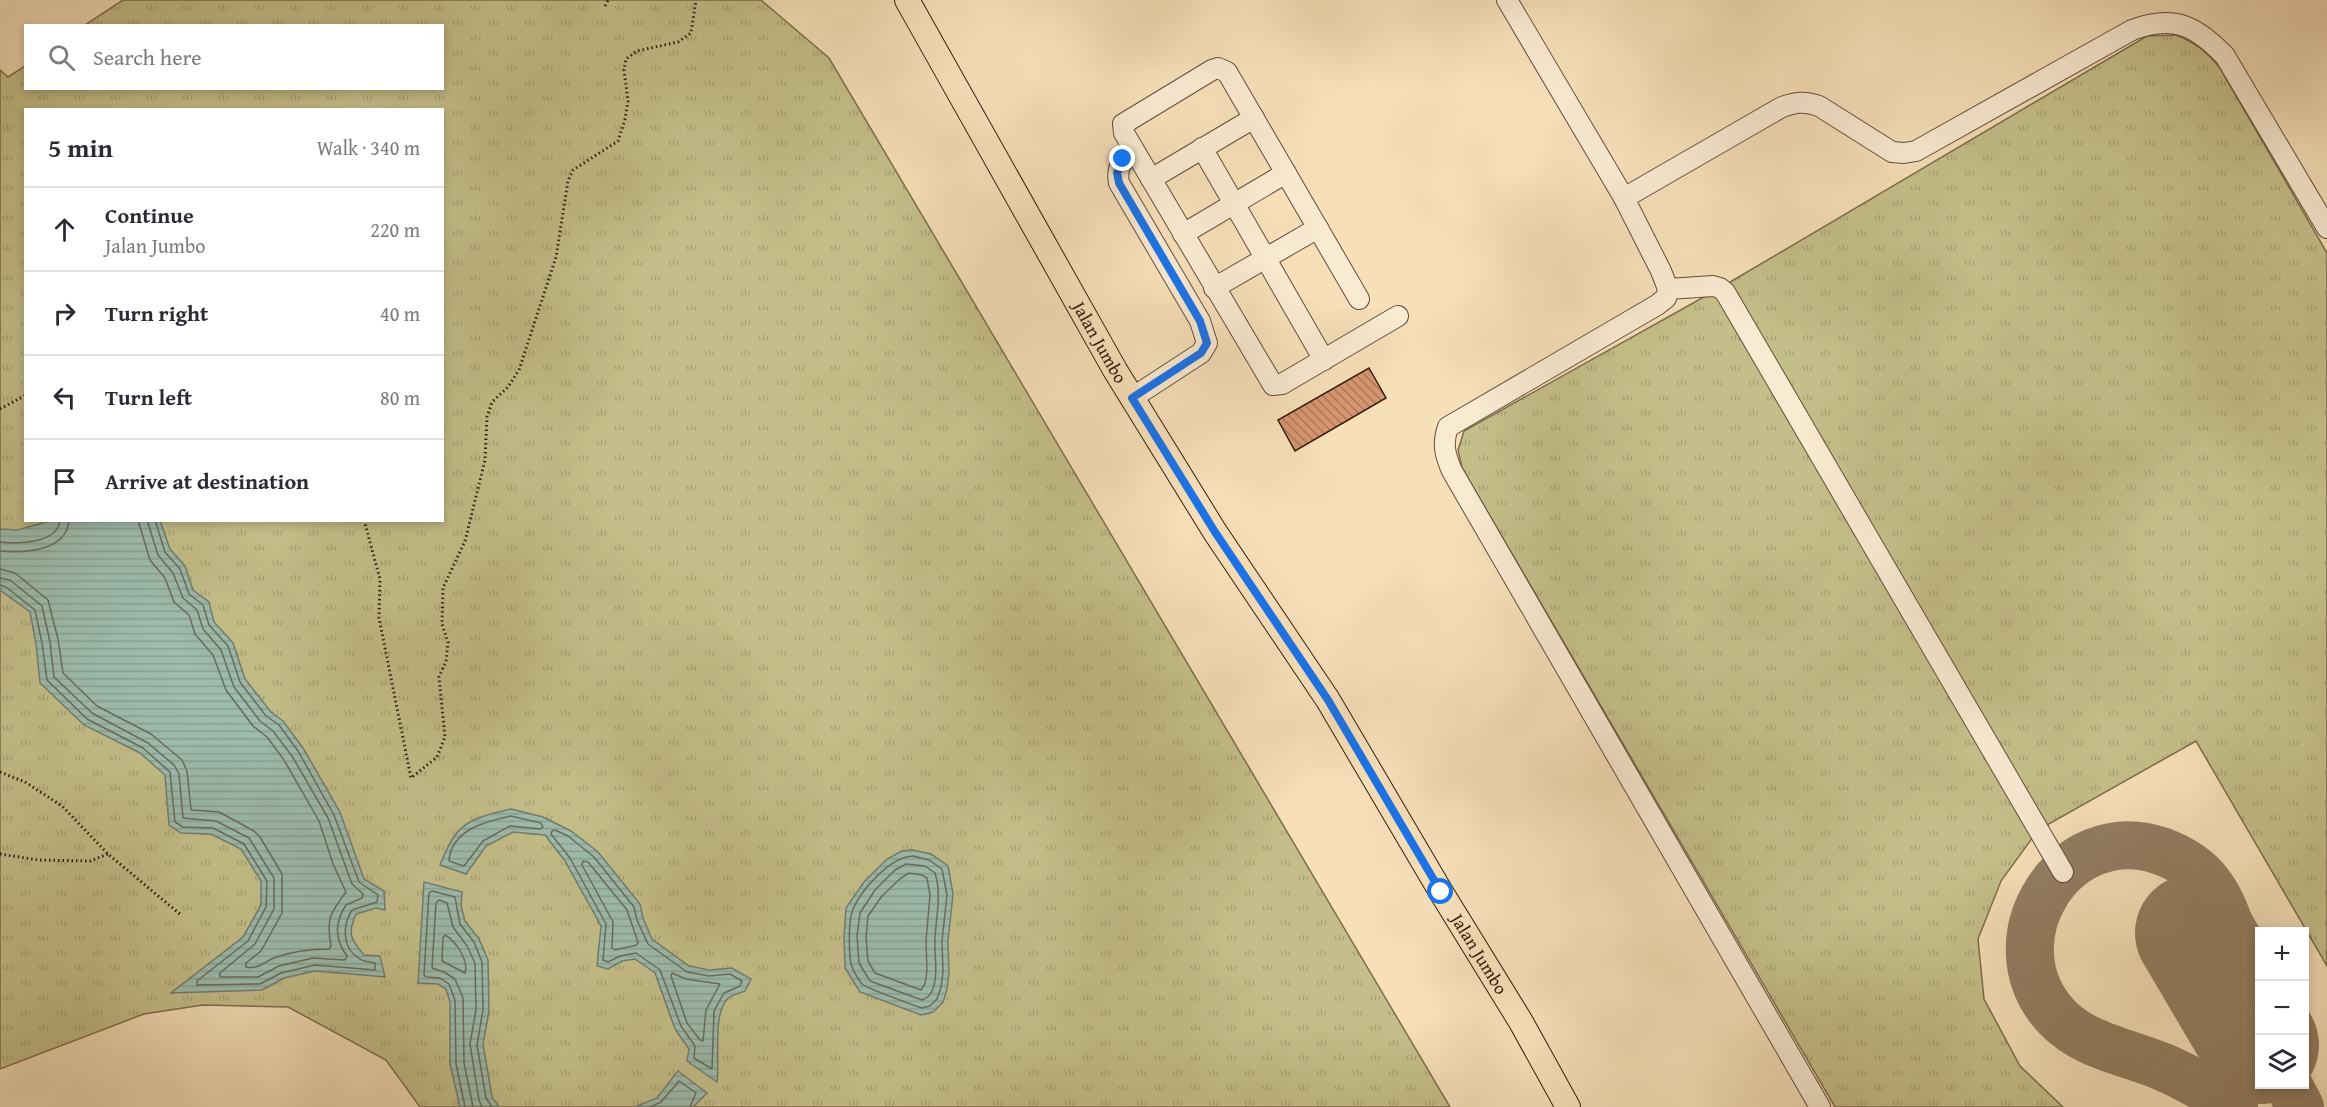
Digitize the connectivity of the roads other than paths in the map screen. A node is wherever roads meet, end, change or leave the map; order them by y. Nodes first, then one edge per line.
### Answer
1 (907, 0) edge
2 (1507, 0) edge
3 (1254, 118) junction
4 (1202, 148) junction
5 (1134, 152) junction
6 (1286, 173) junction
7 (1151, 179) junction
8 (1624, 198) junction
9 (1234, 203) junction
10 (1318, 228) junction
11 (2327, 228) edge
12 (1182, 234) junction
13 (1266, 258) junction
14 (1214, 288) junction
15 (1668, 289) junction
16 (1359, 299) dead end
17 (1398, 316) dead end
18 (1324, 360) junction
19 (1132, 398) junction
20 (2063, 872) dead end
21 (1568, 1107) edge
22 (1820, 1107) edge

1 - 19 main road, Jalan Jumbo
2 - 8 lane
3 - 4 lane
3 - 5 lane
3 - 6 lane
4 - 7 lane
4 - 9 lane
5 - 7 lane
5 - 19 lane
6 - 9 lane
6 - 10 lane
7 - 12 lane
8 - 11 lane
8 - 15 lane
9 - 12 lane
9 - 13 lane
10 - 13 lane
10 - 16 lane
12 - 14 lane
13 - 14 lane
13 - 18 lane
14 - 18 lane
15 - 20 lane
15 - 22 lane
17 - 18 lane
19 - 21 main road, Jalan Jumbo

